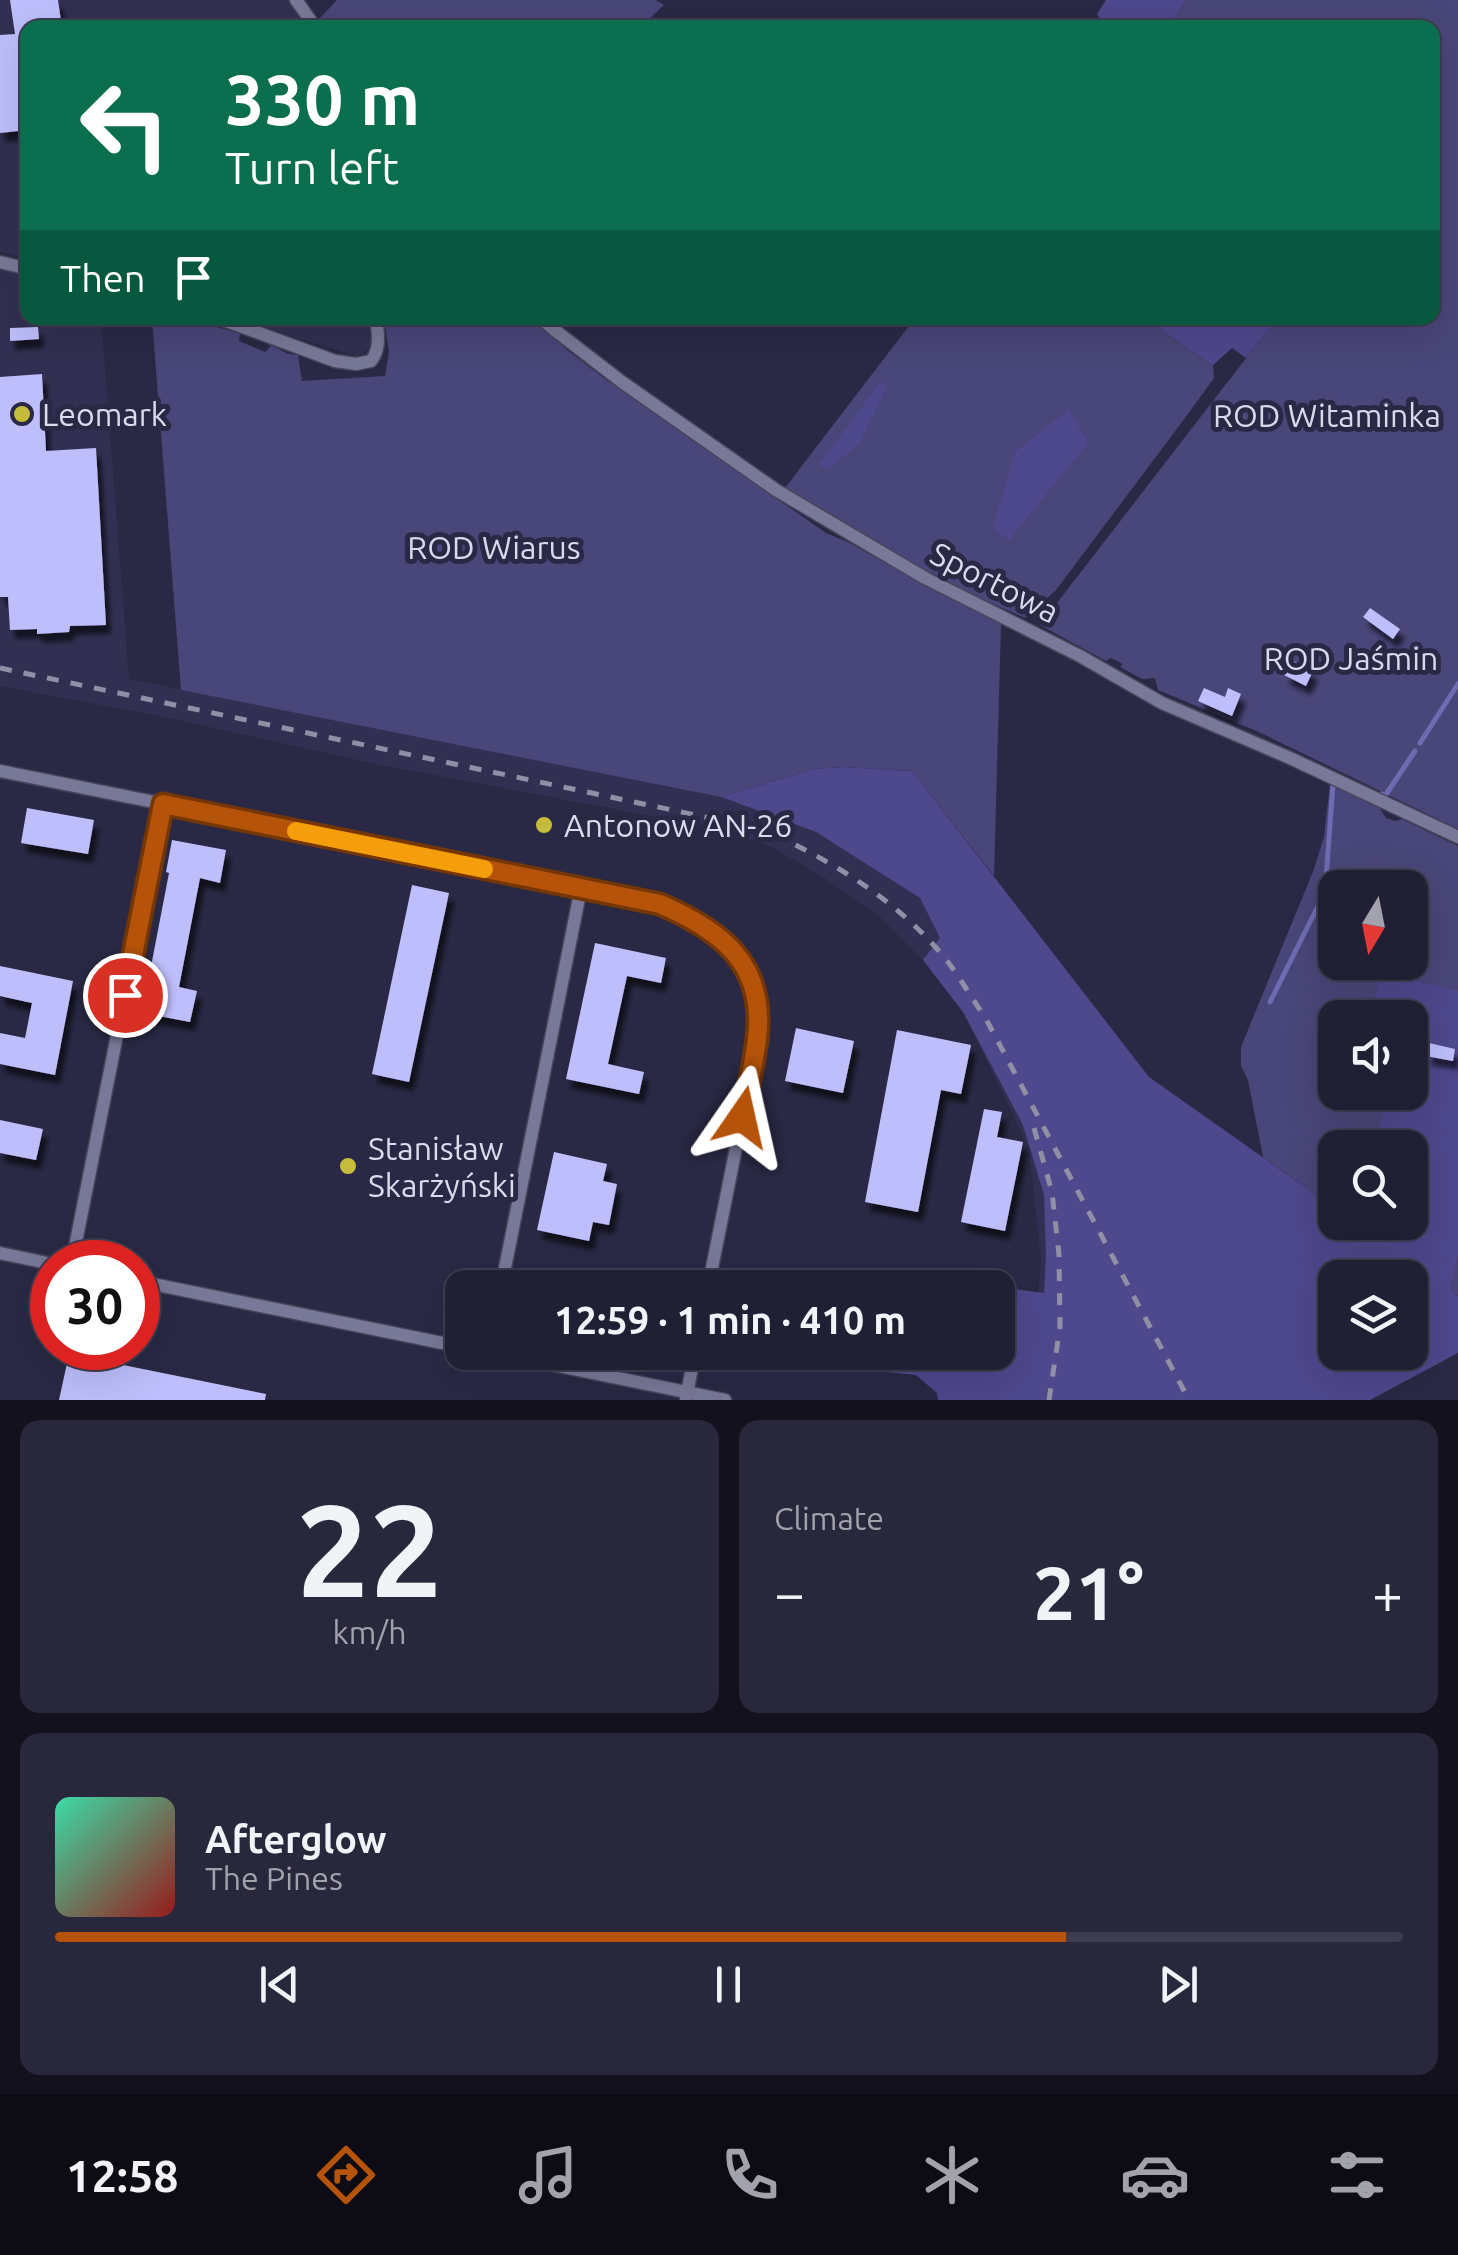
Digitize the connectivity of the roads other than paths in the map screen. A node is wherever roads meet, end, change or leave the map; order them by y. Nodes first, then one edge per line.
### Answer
1 (237, 325) edge
2 (377, 325) edge
3 (549, 325) edge
4 (0, 772) edge
5 (163, 804) junction
6 (1458, 837) edge
7 (581, 888) junction
8 (76, 1240) edge
9 (0, 1253) edge
10 (30, 1259) edge
11 (506, 1270) edge
12 (712, 1270) edge
13 (160, 1285) edge
14 (445, 1344) edge
15 (570, 1370) edge
16 (691, 1370) edge
17 (686, 1396) edge
18 (725, 1400) edge

1 - 2 street
3 - 6 street, Sportowa
4 - 5 street
5 - 7 street
5 - 8 street
7 - 11 street
7 - 12 street
9 - 10 street
13 - 14 street
15 - 17 street
16 - 17 street
17 - 18 street

